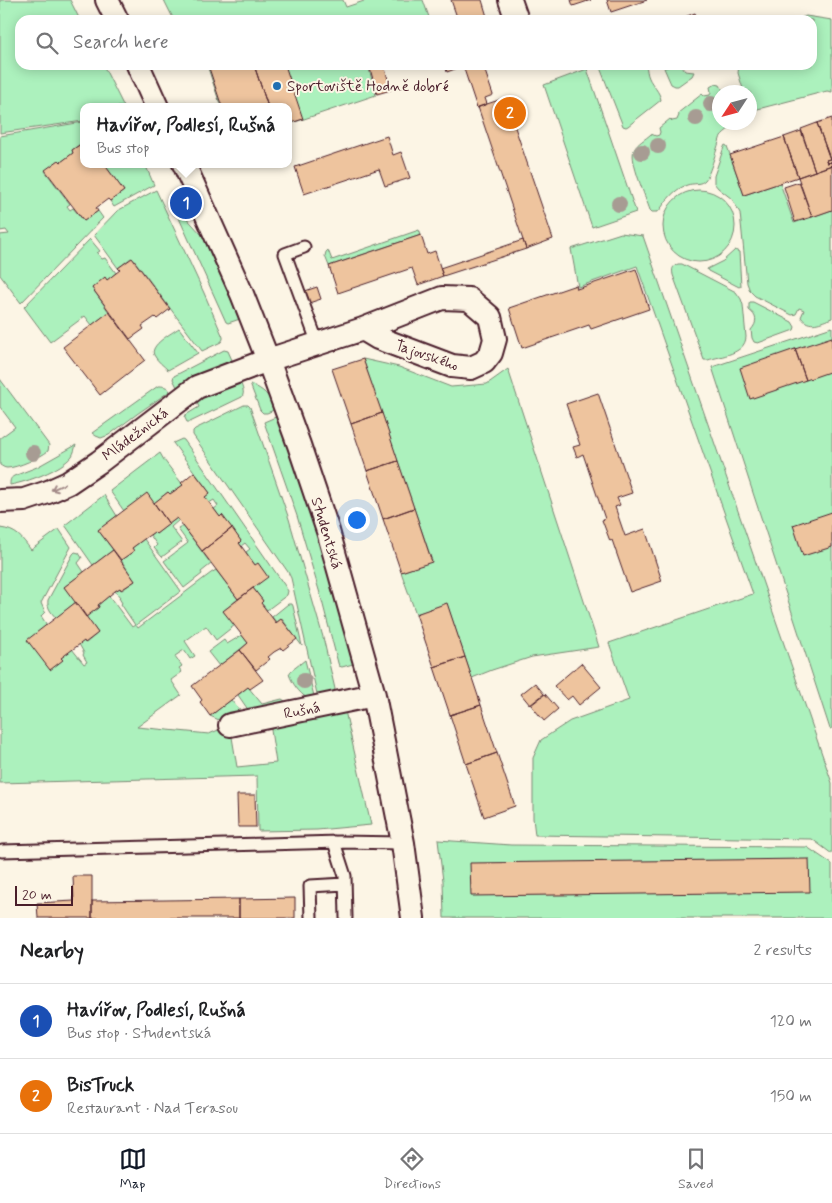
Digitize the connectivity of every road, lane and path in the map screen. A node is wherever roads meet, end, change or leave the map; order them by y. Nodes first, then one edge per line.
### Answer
1 (107, 0) edge
2 (510, 0) edge
3 (114, 15) edge
4 (515, 15) edge
5 (140, 70) edge
6 (155, 103) edge
7 (186, 168) edge
8 (304, 247) dead end
9 (363, 329) junction
10 (318, 344) junction
11 (268, 360) junction
12 (0, 501) edge
13 (374, 695) junction
14 (230, 725) dead end
15 (334, 842) junction
16 (403, 843) junction
17 (2, 851) dead end
18 (342, 879) junction
19 (311, 918) edge
20 (346, 918) edge
21 (413, 918) edge

1 - 3 street
2 - 4 street
5 - 6 street
7 - 11 street, Studentská
8 - 10 lane
9 - 9 street, Tajovského
9 - 10 street, Tajovského
10 - 11 street, Tajovského
11 -> 12 street, Mládežnická
11 - 13 street, Studentská
13 - 14 street, Rušná
13 - 16 street, Studentská
15 - 16 lane
15 - 17 lane
15 - 18 lane
16 - 21 street, Studentská
18 - 19 lane
18 - 20 lane

